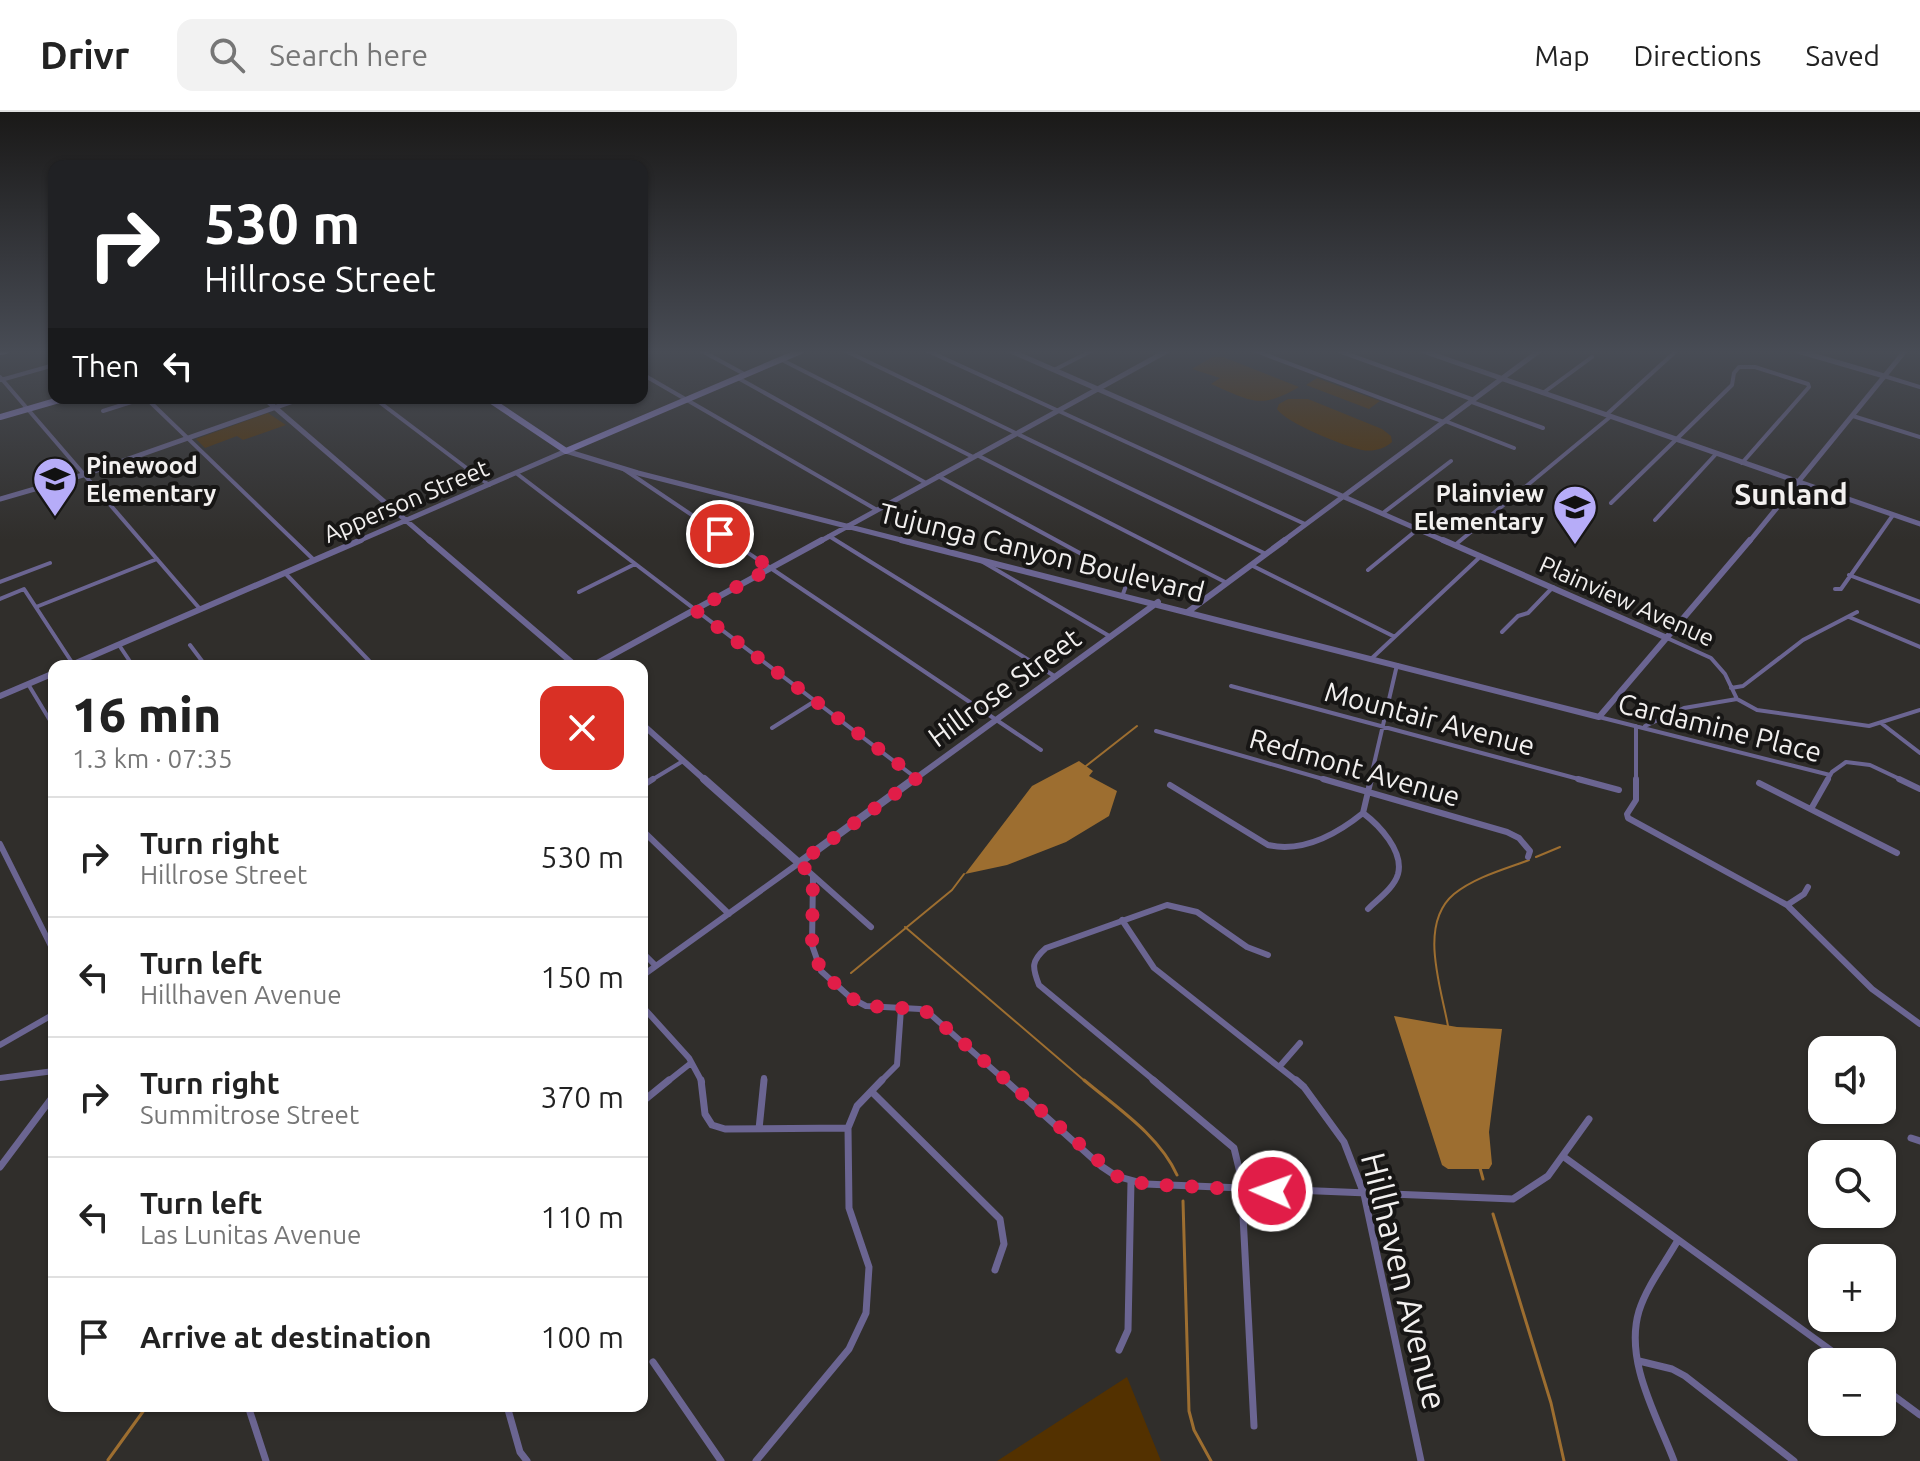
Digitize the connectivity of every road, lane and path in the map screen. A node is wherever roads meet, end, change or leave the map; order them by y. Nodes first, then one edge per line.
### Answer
1 (31, 414) edge
2 (162, 414) edge
3 (258, 414) edge
4 (282, 414) edge
5 (395, 414) edge
6 (511, 414) edge
7 (653, 414) edge
8 (710, 414) edge
9 (802, 414) edge
10 (891, 414) edge
11 (977, 414) edge
12 (1051, 414) edge
13 (1067, 414) edge
14 (1155, 414) edge
15 (1423, 414) edge
16 (1455, 414) edge
17 (1507, 414) edge
18 (1602, 414) edge
19 (1704, 414) edge
20 (1785, 414) edge
21 (1608, 416) junction
22 (1853, 416) joint
23 (1444, 422) junction
24 (1543, 428) dead end
25 (1017, 433) junction
26 (1920, 437) edge
27 (188, 438) junction
28 (1678, 440) junction
29 (1514, 448) dead end
30 (566, 451) junction
31 (1716, 454) junction
32 (975, 456) junction
33 (1451, 461) dead end
34 (1742, 463) junction
35 (621, 468) junction
36 (516, 473) junction
37 (83, 475) junction
38 (651, 476) junction
39 (938, 476) junction
40 (642, 483) junction
41 (926, 483) junction
42 (1799, 483) junction
43 (489, 485) junction
44 (1343, 496) junction
45 (0, 499) edge
46 (1611, 503) dead end
47 (877, 510) junction
48 (1383, 513) junction
49 (1893, 515) junction
50 (409, 519) junction
51 (1655, 520) dead end
52 (1305, 524) junction
53 (1920, 524) edge
54 (849, 525) junction
55 (1418, 529) junction
56 (829, 536) junction
57 (1455, 545) junction
58 (1266, 554) junction
59 (1481, 556) junction
60 (976, 557) junction
61 (157, 559) junction
62 (314, 560) junction
63 (50, 563) dead end
64 (635, 564) junction
65 (1251, 565) junction
66 (771, 568) junction
67 (1368, 570) dead end
68 (285, 573) junction
69 (1849, 575) junction
70 (0, 582) edge
71 (1227, 583) junction
72 (1553, 587) junction
73 (1835, 589) dead end
74 (579, 592) dead end
75 (1123, 594) junction
76 (0, 599) edge
77 (1158, 602) junction
78 (1920, 602) edge
79 (36, 607) junction
80 (200, 609) junction
81 (695, 610) junction
82 (1189, 611) junction
83 (1857, 612) dead end
84 (1848, 617) junction
85 (1502, 632) dead end
86 (1393, 636) junction
87 (1111, 637) junction
88 (1667, 638) junction
89 (119, 645) junction
90 (190, 645) dead end
91 (1920, 647) edge
92 (1371, 659) junction
93 (68, 660) edge
94 (83, 660) edge
95 (129, 660) edge
96 (201, 660) edge
97 (368, 660) edge
98 (569, 660) edge
99 (603, 660) edge
100 (1397, 665) junction
101 (48, 676) edge
102 (1056, 677) junction
103 (28, 684) junction
104 (1231, 686) dead end
105 (1731, 688) junction
106 (0, 696) edge
107 (1737, 699) junction
108 (815, 701) junction
109 (1920, 710) edge
110 (48, 717) edge
111 (1599, 717) junction
112 (997, 720) junction
113 (1881, 723) junction
114 (1636, 726) junction
115 (1644, 726) junction
116 (1384, 727) junction
117 (772, 728) dead end
118 (648, 729) edge
119 (1156, 731) dead end
120 (1041, 750) dead end
121 (1920, 753) edge
122 (683, 761) junction
123 (1830, 775) junction
124 (917, 778) junction
125 (648, 782) edge
126 (1759, 783) dead end
127 (1170, 785) dead end
128 (1920, 789) edge
129 (1619, 790) dead end
130 (1369, 791) junction
131 (1811, 809) junction
132 (1363, 813) junction
133 (648, 836) edge
134 (0, 844) edge
135 (1897, 853) dead end
136 (1528, 857) dead end
137 (799, 863) junction
138 (813, 876) junction
139 (1808, 887) dead end
140 (1787, 905) junction
141 (1368, 909) dead end
142 (729, 914) junction
143 (1122, 920) junction
144 (871, 927) dead end
145 (48, 940) edge
146 (1268, 955) dead end
147 (648, 958) edge
148 (656, 966) junction
149 (648, 972) edge
150 (901, 1009) junction
151 (648, 1013) edge
152 (48, 1017) edge
153 (1920, 1024) edge
154 (1300, 1043) dead end
155 (0, 1045) edge
156 (691, 1063) junction
157 (1280, 1066) junction
158 (48, 1070) edge
159 (0, 1078) edge
160 (764, 1078) dead end
161 (872, 1092) junction
162 (648, 1097) edge
163 (48, 1103) edge
164 (1589, 1119) dead end
165 (848, 1128) junction
166 (759, 1129) junction
167 (1911, 1138) dead end
168 (1920, 1141) edge
169 (1564, 1157) junction
170 (0, 1167) edge
171 (1131, 1181) junction
172 (1242, 1190) junction
173 (1364, 1194) junction
174 (1678, 1240) junction
175 (995, 1270) dead end
176 (1828, 1348) edge
177 (1119, 1350) dead end
178 (1638, 1361) junction
179 (653, 1362) dead end
180 (1896, 1397) edge
181 (250, 1412) edge
182 (509, 1412) edge
183 (1920, 1415) edge
184 (1254, 1426) dead end
185 (266, 1461) edge
186 (527, 1461) edge
187 (721, 1461) edge
188 (756, 1461) edge
189 (1421, 1461) edge
190 (1674, 1461) edge
191 (1794, 1461) edge

1 - 37 street
2 - 27 street
3 - 27 street
4 - 50 street
5 - 43 street
6 - 30 main road, Tujunga Canyon Boulevard
7 - 30 main road, Apperson Street
8 - 47 street
9 - 41 street
10 - 32 street
11 - 25 street
12 - 25 street
13 - 52 street
14 - 44 street, Plainview Avenue
15 - 23 street
16 - 23 street
17 - 24 street
18 - 21 street
19 - 28 street
20 - 34 street
21 - 28 street
21 - 57 street
22 - 26 street
22 - 42 street
23 - 29 street
23 - 44 street
25 - 32 street
25 - 58 street
27 - 37 street
27 - 62 street
28 - 31 street
28 - 46 street
30 - 35 street, Tujunga Canyon Boulevard
30 - 36 street, Apperson Street
31 - 34 street
31 - 51 street
32 - 39 street
32 - 71 street
33 - 48 street
34 - 42 street
35 - 38 street, Tujunga Canyon Boulevard
35 - 40 street
36 - 43 street, Apperson Street
36 - 64 street
37 - 45 street
37 - 61 street
38 - 40 street
38 - 54 street, Tujunga Canyon Boulevard
39 - 41 street
39 - 75 street
40 - 66 street
41 - 47 street
42 - 49 street
42 - 88 street
43 - 50 street, Apperson Street
44 - 48 street, Plainview Avenue
44 - 52 street
47 - 54 street
48 - 55 street, Plainview Avenue
49 - 53 street
49 - 69 street
50 - 62 street, Apperson Street
50 - 98 street
52 - 58 street
54 - 56 street
54 - 60 street, Tujunga Canyon Boulevard
55 - 57 street, Plainview Avenue
55 - 67 street
56 - 66 street
56 - 102 street
57 - 59 street, Plainview Avenue
58 - 65 street
59 - 72 street, Plainview Avenue
59 - 86 street
60 - 75 street, Tujunga Canyon Boulevard
60 - 87 street
61 - 79 street
61 - 80 street
62 - 68 street, Apperson Street
63 - 70 street
64 - 74 street
64 - 81 street
65 - 71 street
65 - 86 street
66 - 81 street
66 - 112 street
68 - 80 street, Apperson Street
68 - 97 street
69 - 73 street
69 - 78 street
71 - 82 street
72 - 85 street
72 - 88 street, Plainview Avenue
75 - 77 street, Tujunga Canyon Boulevard
76 - 79 street
77 - 82 street, Tujunga Canyon Boulevard
77 - 87 street, Hillrose Street
79 - 93 street
80 - 89 street, Apperson Street
81 - 99 street
81 - 108 street
82 - 92 street, Tujunga Canyon Boulevard
83 - 84 street
84 - 91 street
84 - 105 street
86 - 92 street
87 - 102 street, Hillrose Street
88 - 105 street, Plainview Avenue
88 - 111 street
89 - 94 street, Apperson Street
89 - 95 street
90 - 96 street
92 - 100 street, Tujunga Canyon Boulevard
100 - 111 street, Tujunga Canyon Boulevard
100 - 116 street
101 - 103 street
102 - 112 street, Hillrose Street
103 - 106 street
103 - 110 street
104 - 116 street, Mountair Avenue
105 - 107 street
107 - 113 street
107 - 115 street
108 - 117 street
108 - 124 street
109 - 113 street
111 - 114 street, Cardamine Place
112 - 120 street
112 - 124 street, Hillrose Street
113 - 121 street
114 - 115 street, Cardamine Place
114 - 140 street
115 - 123 street, Cardamine Place
116 - 129 street, Mountair Avenue
116 - 130 street
118 - 122 street
119 - 130 street, Redmont Avenue
122 - 125 street
122 - 137 street
123 - 128 street
123 - 131 street
124 - 137 street, Hillrose Street
126 - 131 street
127 - 132 street
130 - 132 street
130 - 136 street, Redmont Avenue
131 - 135 street
132 - 141 street
133 - 142 street
134 - 145 street
137 - 138 street
137 - 142 street, Hillrose Street
138 - 144 street
138 - 150 street
139 - 140 street
140 - 153 street
142 - 148 street, Hillrose Street
143 - 146 street
143 - 157 street, Hillhaven Avenue
143 - 172 street
147 - 148 street
148 - 149 street, Hillrose Street
150 - 161 street
150 - 171 street
151 - 156 street
152 - 155 street
154 - 157 street
156 - 162 street
156 - 166 street
157 - 173 street, Hillhaven Avenue
158 - 159 street
160 - 166 street
161 - 165 street
161 - 175 street
163 - 170 street
164 - 169 street
165 - 166 street
165 - 188 street
167 - 168 street
169 - 173 street
169 - 174 street
171 - 172 street
171 - 177 street
172 - 173 street
172 - 184 street
173 - 189 street, Hillhaven Avenue
174 - 176 street
174 - 178 street
178 - 190 street
178 - 191 street
179 - 187 street
180 - 183 street
181 - 185 street
182 - 186 street

